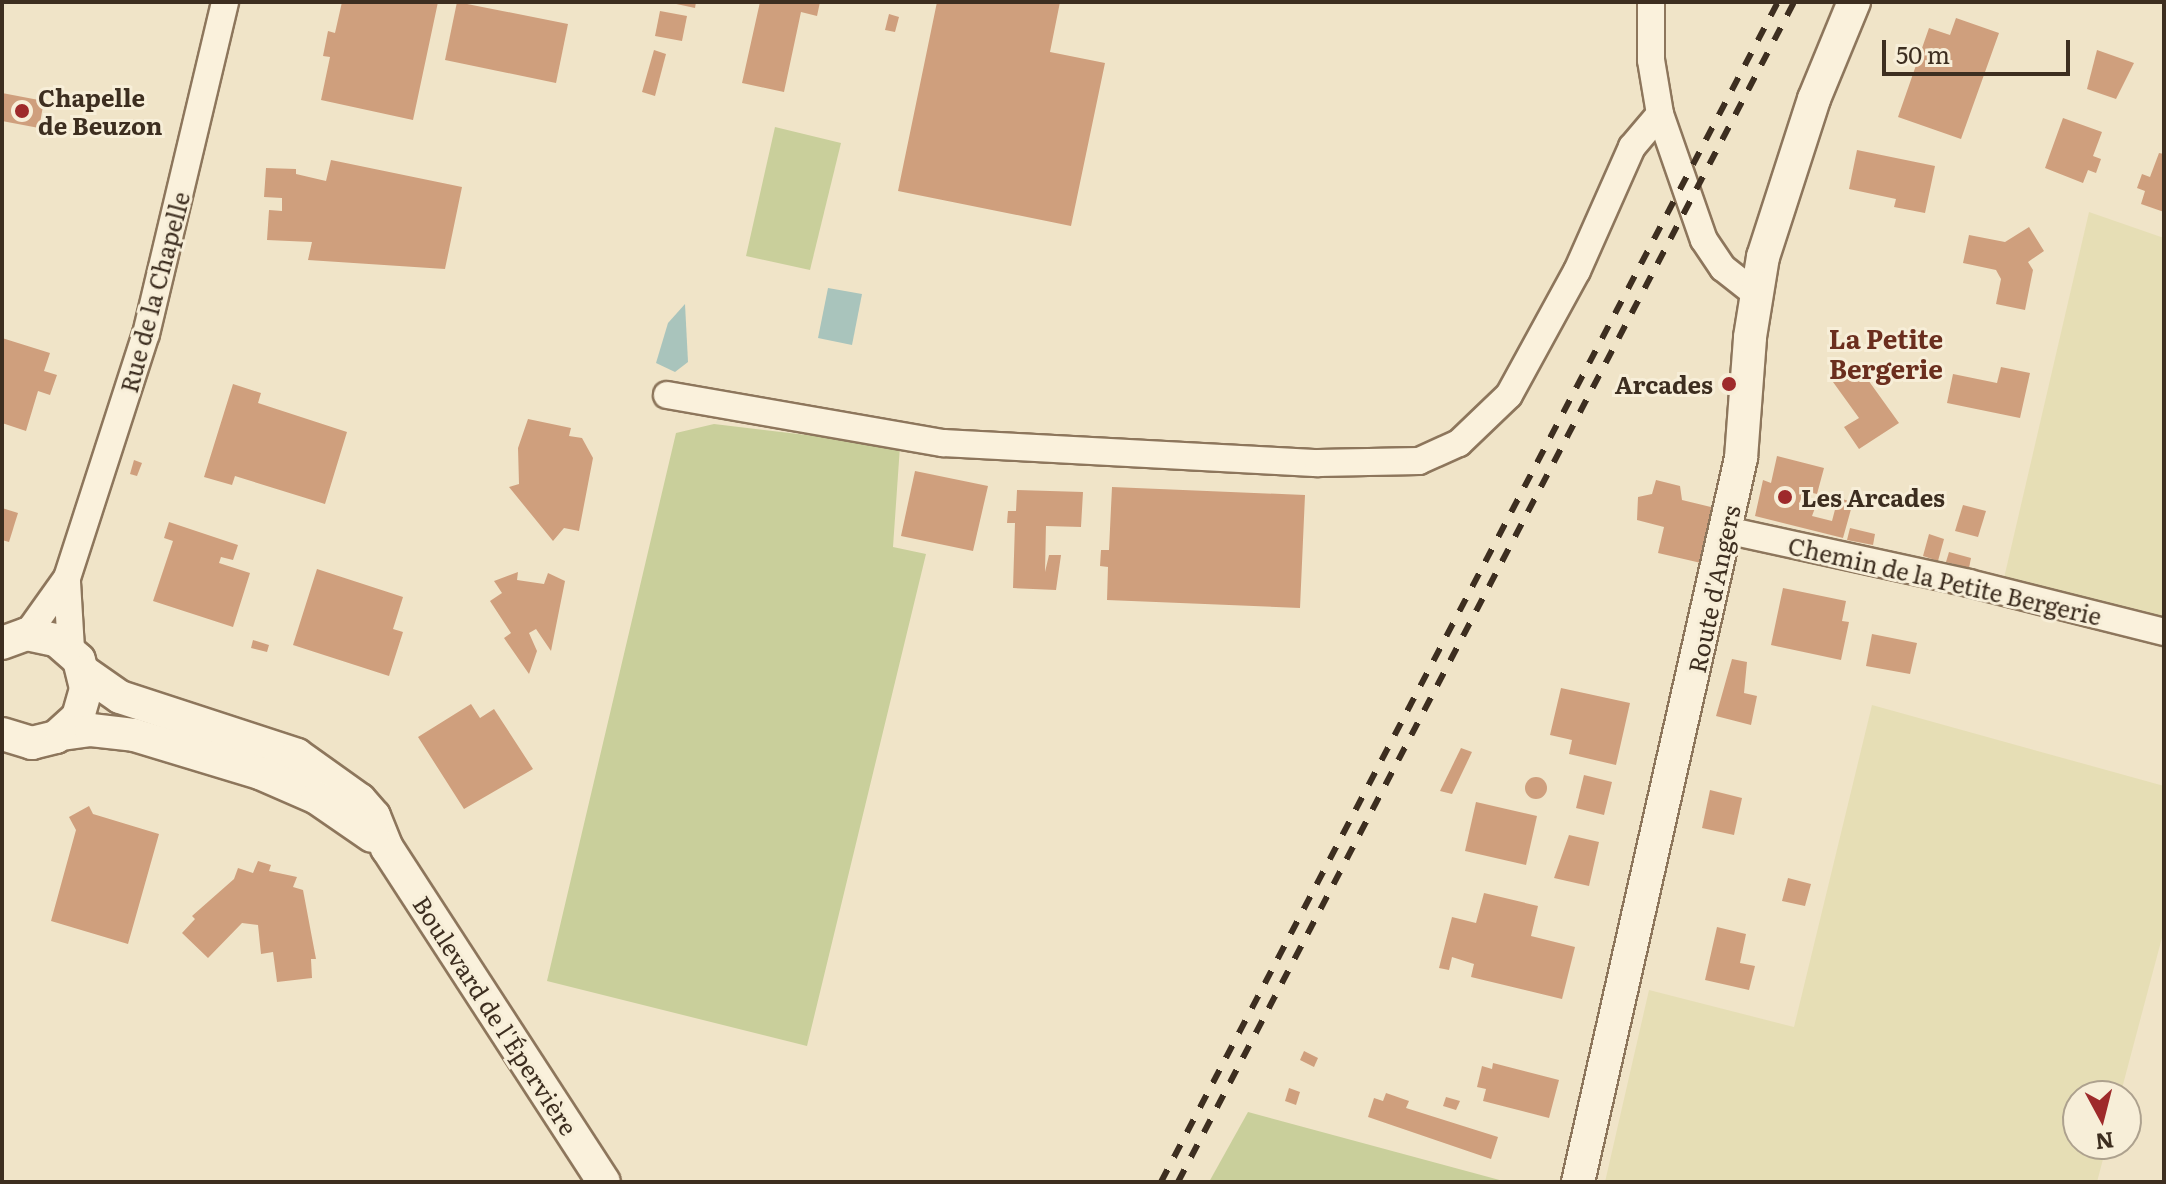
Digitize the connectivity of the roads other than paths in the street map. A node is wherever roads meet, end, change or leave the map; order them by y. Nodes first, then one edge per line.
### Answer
1 (225, 2) edge
2 (1651, 2) edge
3 (1854, 2) edge
4 (1660, 114) junction
5 (1756, 294) junction
6 (667, 395) dead end
7 (1726, 530) junction
8 (67, 578) junction
9 (2164, 632) edge
10 (14, 638) edge
11 (78, 661) junction
12 (2, 734) edge
13 (62, 734) junction
14 (387, 848) junction
15 (604, 1182) edge
16 (1578, 1182) edge

1 - 8 street, Rue de la Chapelle
2 - 4 street
3 - 5 street, Route d'Angers
4 - 5 street
4 - 6 street
5 - 7 street, Route d'Angers
7 - 9 street, Chemin de la Petite Bergerie
7 - 16 street, Route d'Angers
8 - 10 street, Rue de la Chapelle
8 - 11 street, Rue de la Chapelle
10 - 11 street, Boulevard de l'Épervière
11 - 13 street
11 - 14 street, Boulevard de l'Épervière
12 - 13 street, Boulevard de l'Épervière
13 - 14 street, Boulevard de l'Épervière
14 - 15 street, Boulevard de l'Épervière

